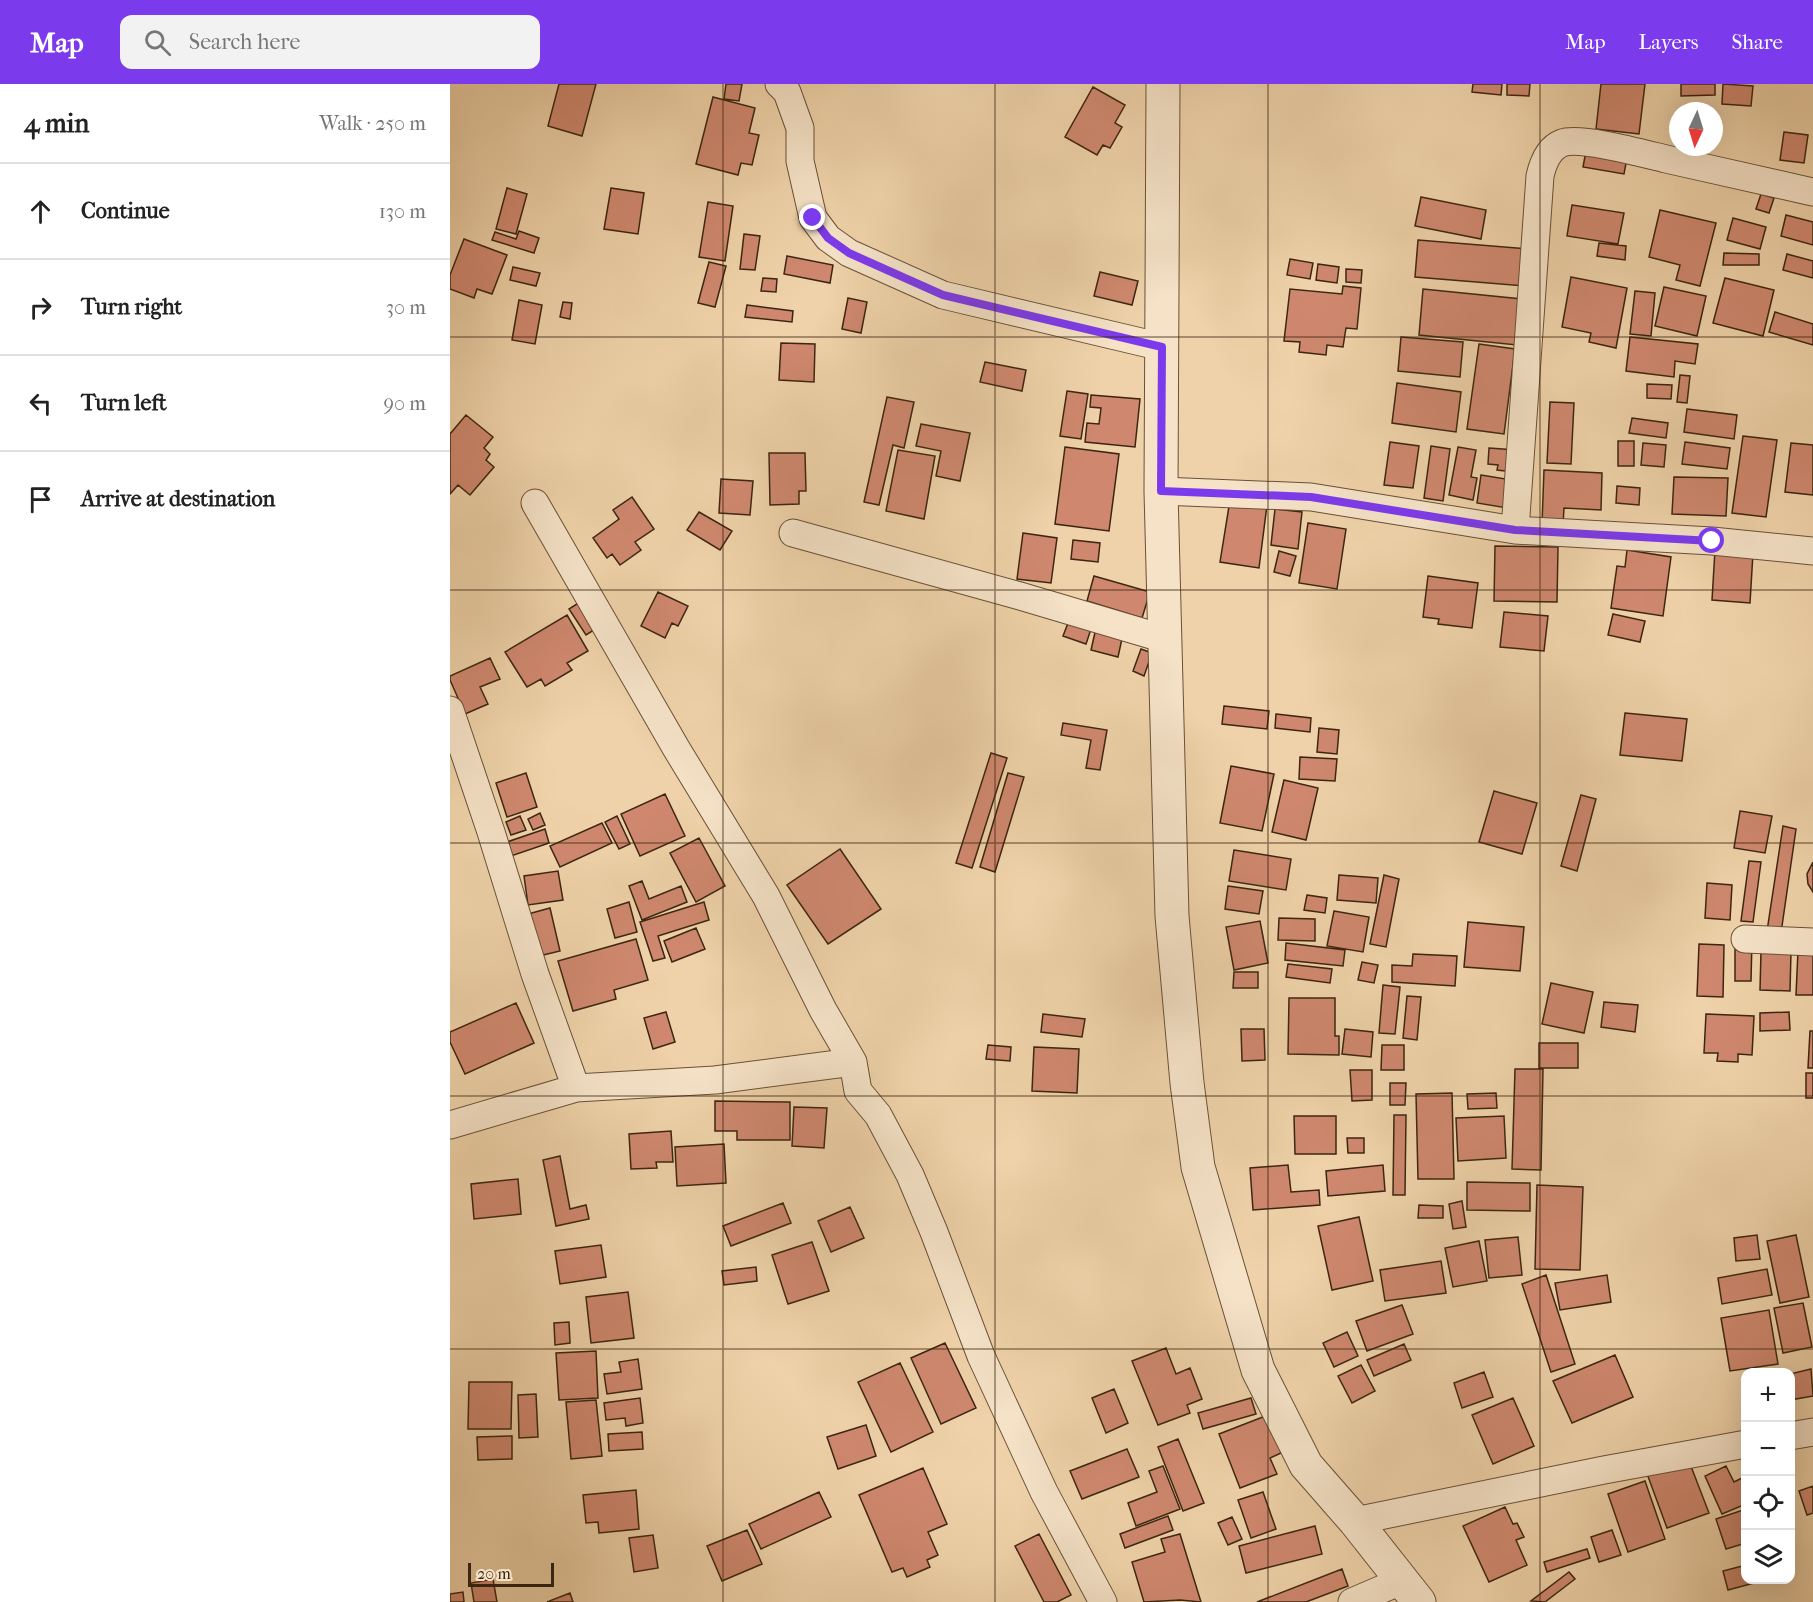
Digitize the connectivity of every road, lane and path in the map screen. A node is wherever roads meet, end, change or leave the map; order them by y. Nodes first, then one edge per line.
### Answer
1 (779, 84) edge
2 (1163, 84) edge
3 (1813, 192) edge
4 (1162, 347) junction
5 (1161, 491) junction
6 (535, 503) dead end
7 (1515, 530) junction
8 (793, 533) dead end
9 (1813, 551) edge
10 (1166, 639) junction
11 (450, 710) edge
12 (1744, 939) dead end
13 (1813, 942) edge
14 (854, 1062) junction
15 (576, 1088) junction
16 (450, 1125) edge
17 (1813, 1432) edge
18 (1795, 1435) edge
19 (1741, 1445) edge
20 (1355, 1521) junction
21 (1410, 1592) edge
22 (1103, 1602) edge
23 (1352, 1602) edge

1 - 4 street
2 - 4 street
3 - 7 street
4 - 5 street
5 - 7 street
5 - 10 street
6 - 14 street
7 - 9 street
8 - 10 street
10 - 20 street
11 - 15 street
12 - 13 street
14 - 15 street
14 - 22 street
15 - 16 street
17 - 18 street
19 - 20 street
20 - 21 street
21 - 23 street

